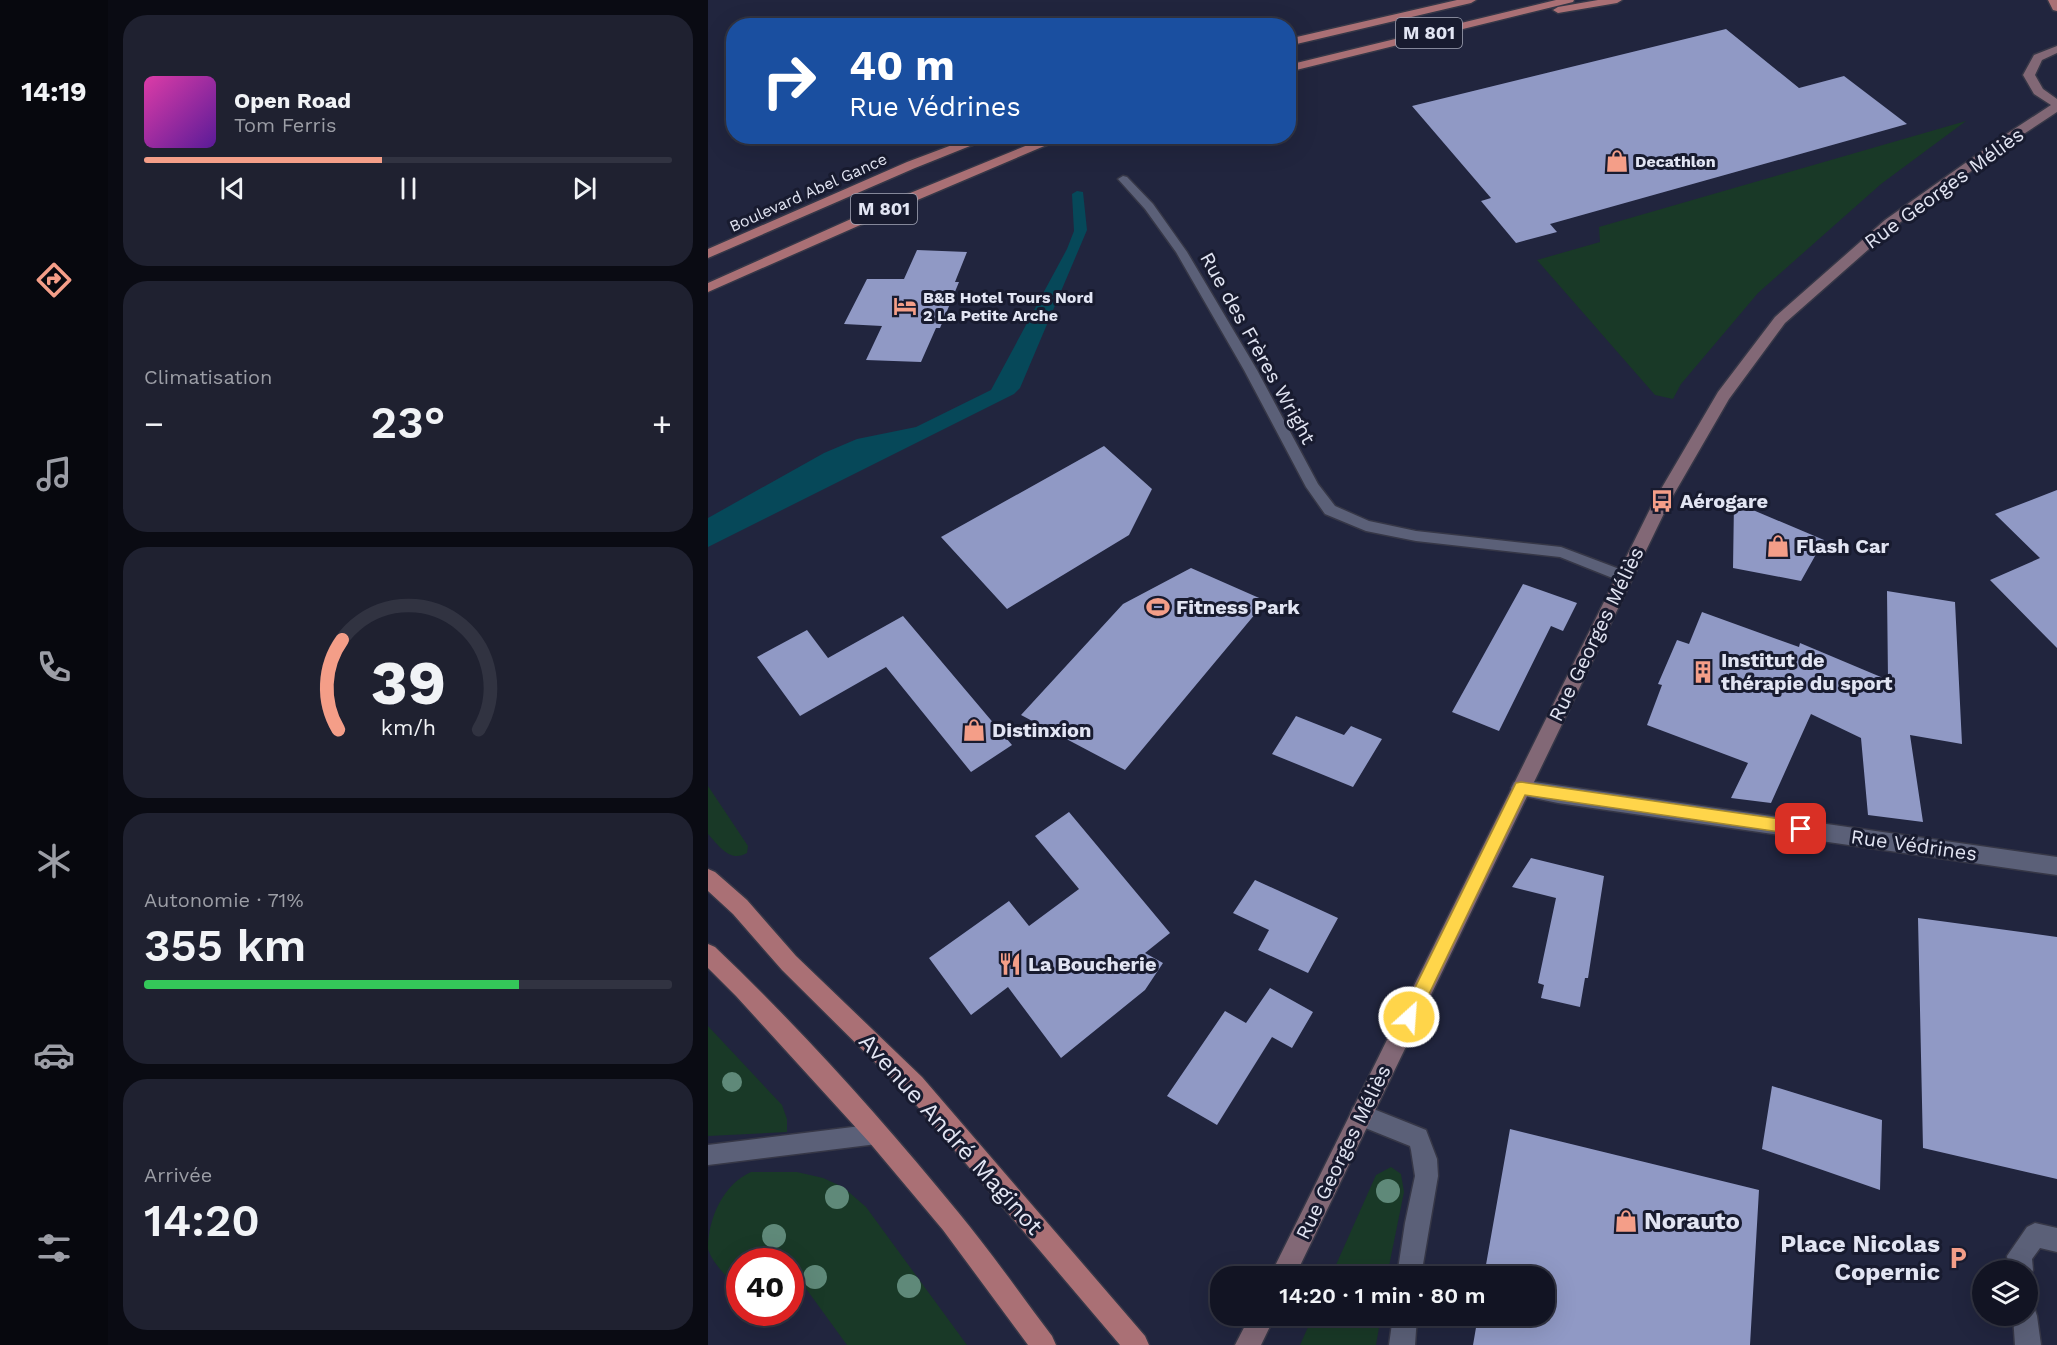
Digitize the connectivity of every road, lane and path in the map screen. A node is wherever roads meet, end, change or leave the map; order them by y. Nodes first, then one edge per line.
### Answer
1 (1471, 0) edge
2 (1569, 0) edge
3 (1617, 0) edge
4 (2053, 0) edge
5 (2057, 8) edge
6 (1437, 31) junction
7 (1296, 41) edge
8 (2057, 49) edge
9 (1296, 67) edge
10 (2057, 105) edge
11 (967, 144) edge
12 (1042, 144) edge
13 (1123, 179) dead end
14 (708, 254) edge
15 (708, 289) edge
16 (1625, 577) junction
17 (1521, 788) junction
18 (2057, 866) edge
19 (708, 878) edge
20 (708, 954) edge
21 (1361, 1116) junction
22 (877, 1134) junction
23 (708, 1155) edge
24 (2057, 1240) edge
25 (2020, 1260) edge
26 (1287, 1266) edge
27 (1410, 1266) edge
28 (1258, 1326) edge
29 (1403, 1326) edge
30 (2026, 1326) edge
31 (1043, 1345) edge
32 (1136, 1345) edge
33 (1248, 1345) edge
34 (1401, 1345) edge
35 (2028, 1345) edge

1 - 7 main road, M 801
2 - 6 main road, M 801
3 - 6 main road
4 - 5 main road
6 - 9 main road, M 801
8 - 10 street
10 - 16 street, Rue Georges Méliès
11 - 14 main road, Boulevard Abel Gance / M 801
12 - 15 main road, M 801
13 - 16 lane, Rue des Frères Wright
16 - 17 street, Rue Georges Méliès
17 - 18 street, Rue Védrines
17 - 21 street, Rue Georges Méliès
19 - 32 main road, Avenue André Maginot
20 - 22 main road
21 - 26 street, Rue Georges Méliès
21 - 27 street
22 - 23 lane
22 - 31 main road
24 - 25 street
28 - 33 street
29 - 34 street
30 - 35 street

